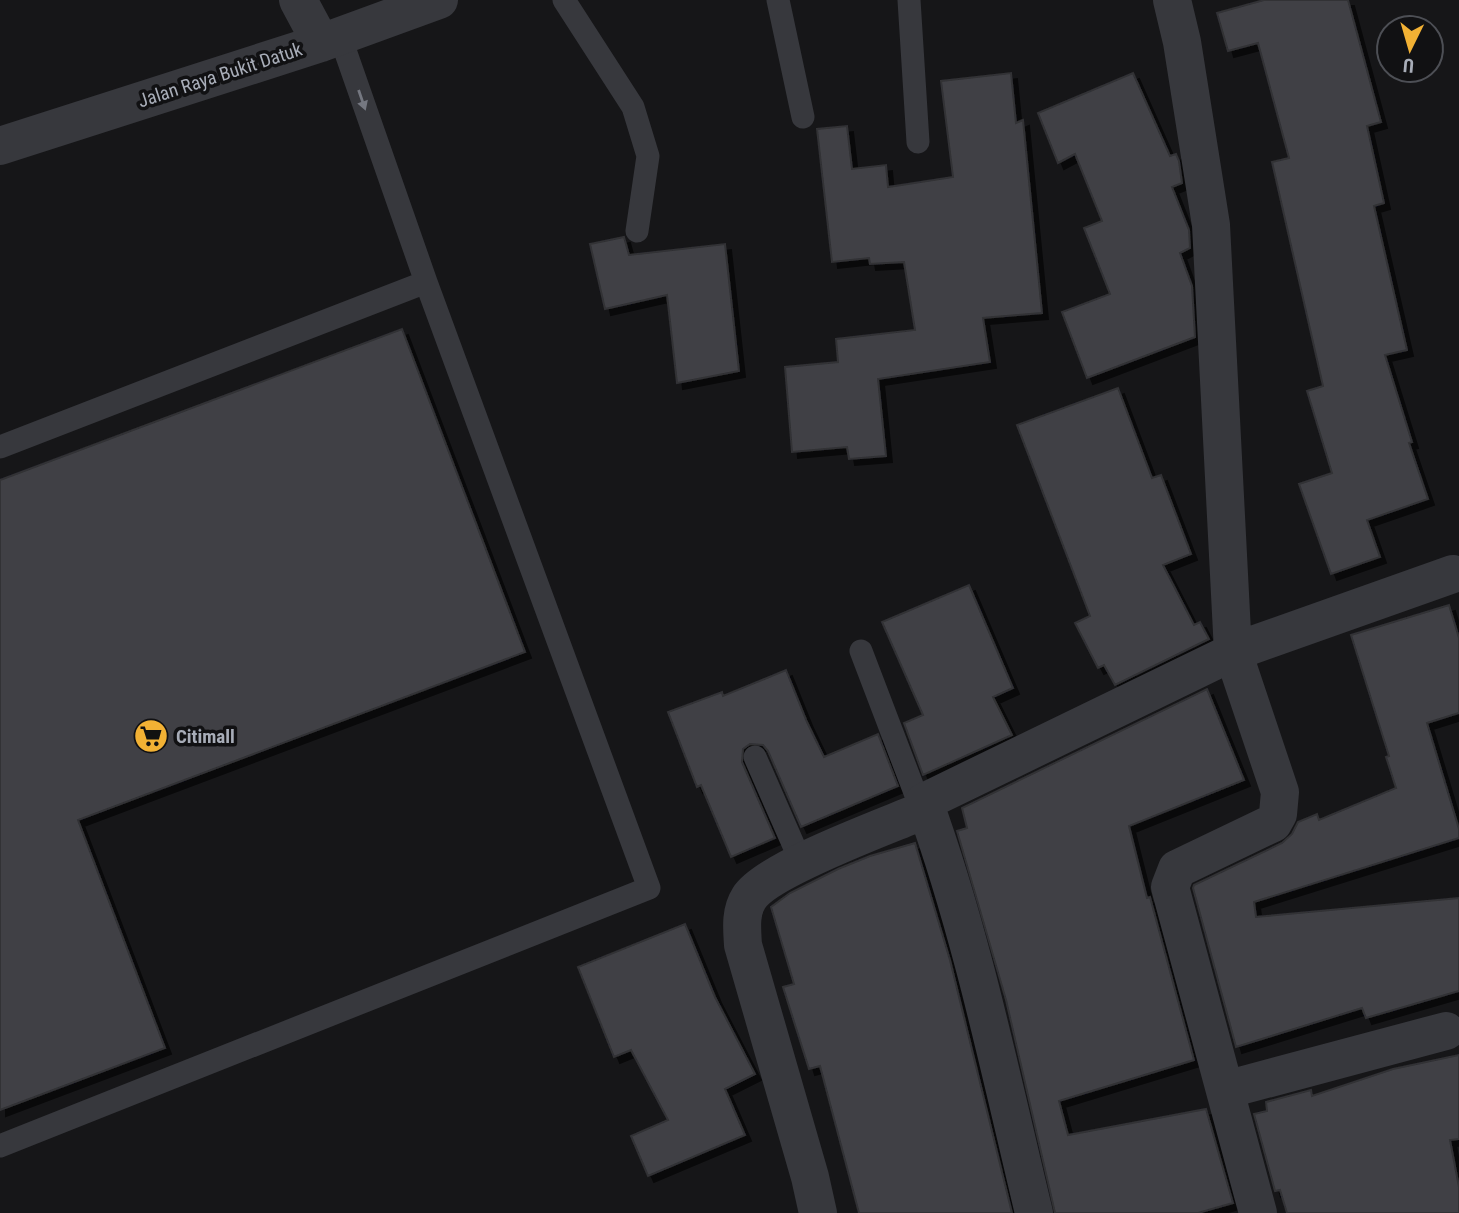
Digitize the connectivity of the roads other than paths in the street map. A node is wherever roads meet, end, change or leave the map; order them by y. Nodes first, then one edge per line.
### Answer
1 (298, 0) edge
2 (439, 0) edge
3 (564, 0) edge
4 (778, 0) edge
5 (909, 0) edge
6 (1172, 0) edge
7 (330, 39) junction
8 (803, 117) dead end
9 (918, 142) dead end
10 (0, 146) edge
11 (637, 231) dead end
12 (426, 282) junction
13 (0, 447) edge
14 (1453, 574) dead end
15 (861, 651) dead end
16 (1233, 652) junction
17 (755, 757) dead end
18 (923, 806) junction
19 (801, 862) junction
20 (1446, 1031) dead end
21 (1225, 1090) junction
22 (0, 1146) edge
23 (817, 1213) edge
24 (1034, 1213) edge
25 (1258, 1213) edge

1 - 7 street
2 - 7 street, Jalan Raya Bukit Datuk
3 - 11 lane
4 - 8 lane
5 - 9 lane
6 - 16 street
7 - 10 street, Jalan Raya Bukit Datuk
7 -> 12 lane
12 - 13 lane
12 - 22 lane
14 - 16 street
15 - 18 lane
16 - 18 street
16 - 21 street
17 - 19 lane
18 - 19 street
18 - 24 street
19 - 23 street
20 - 21 street
21 - 25 street

